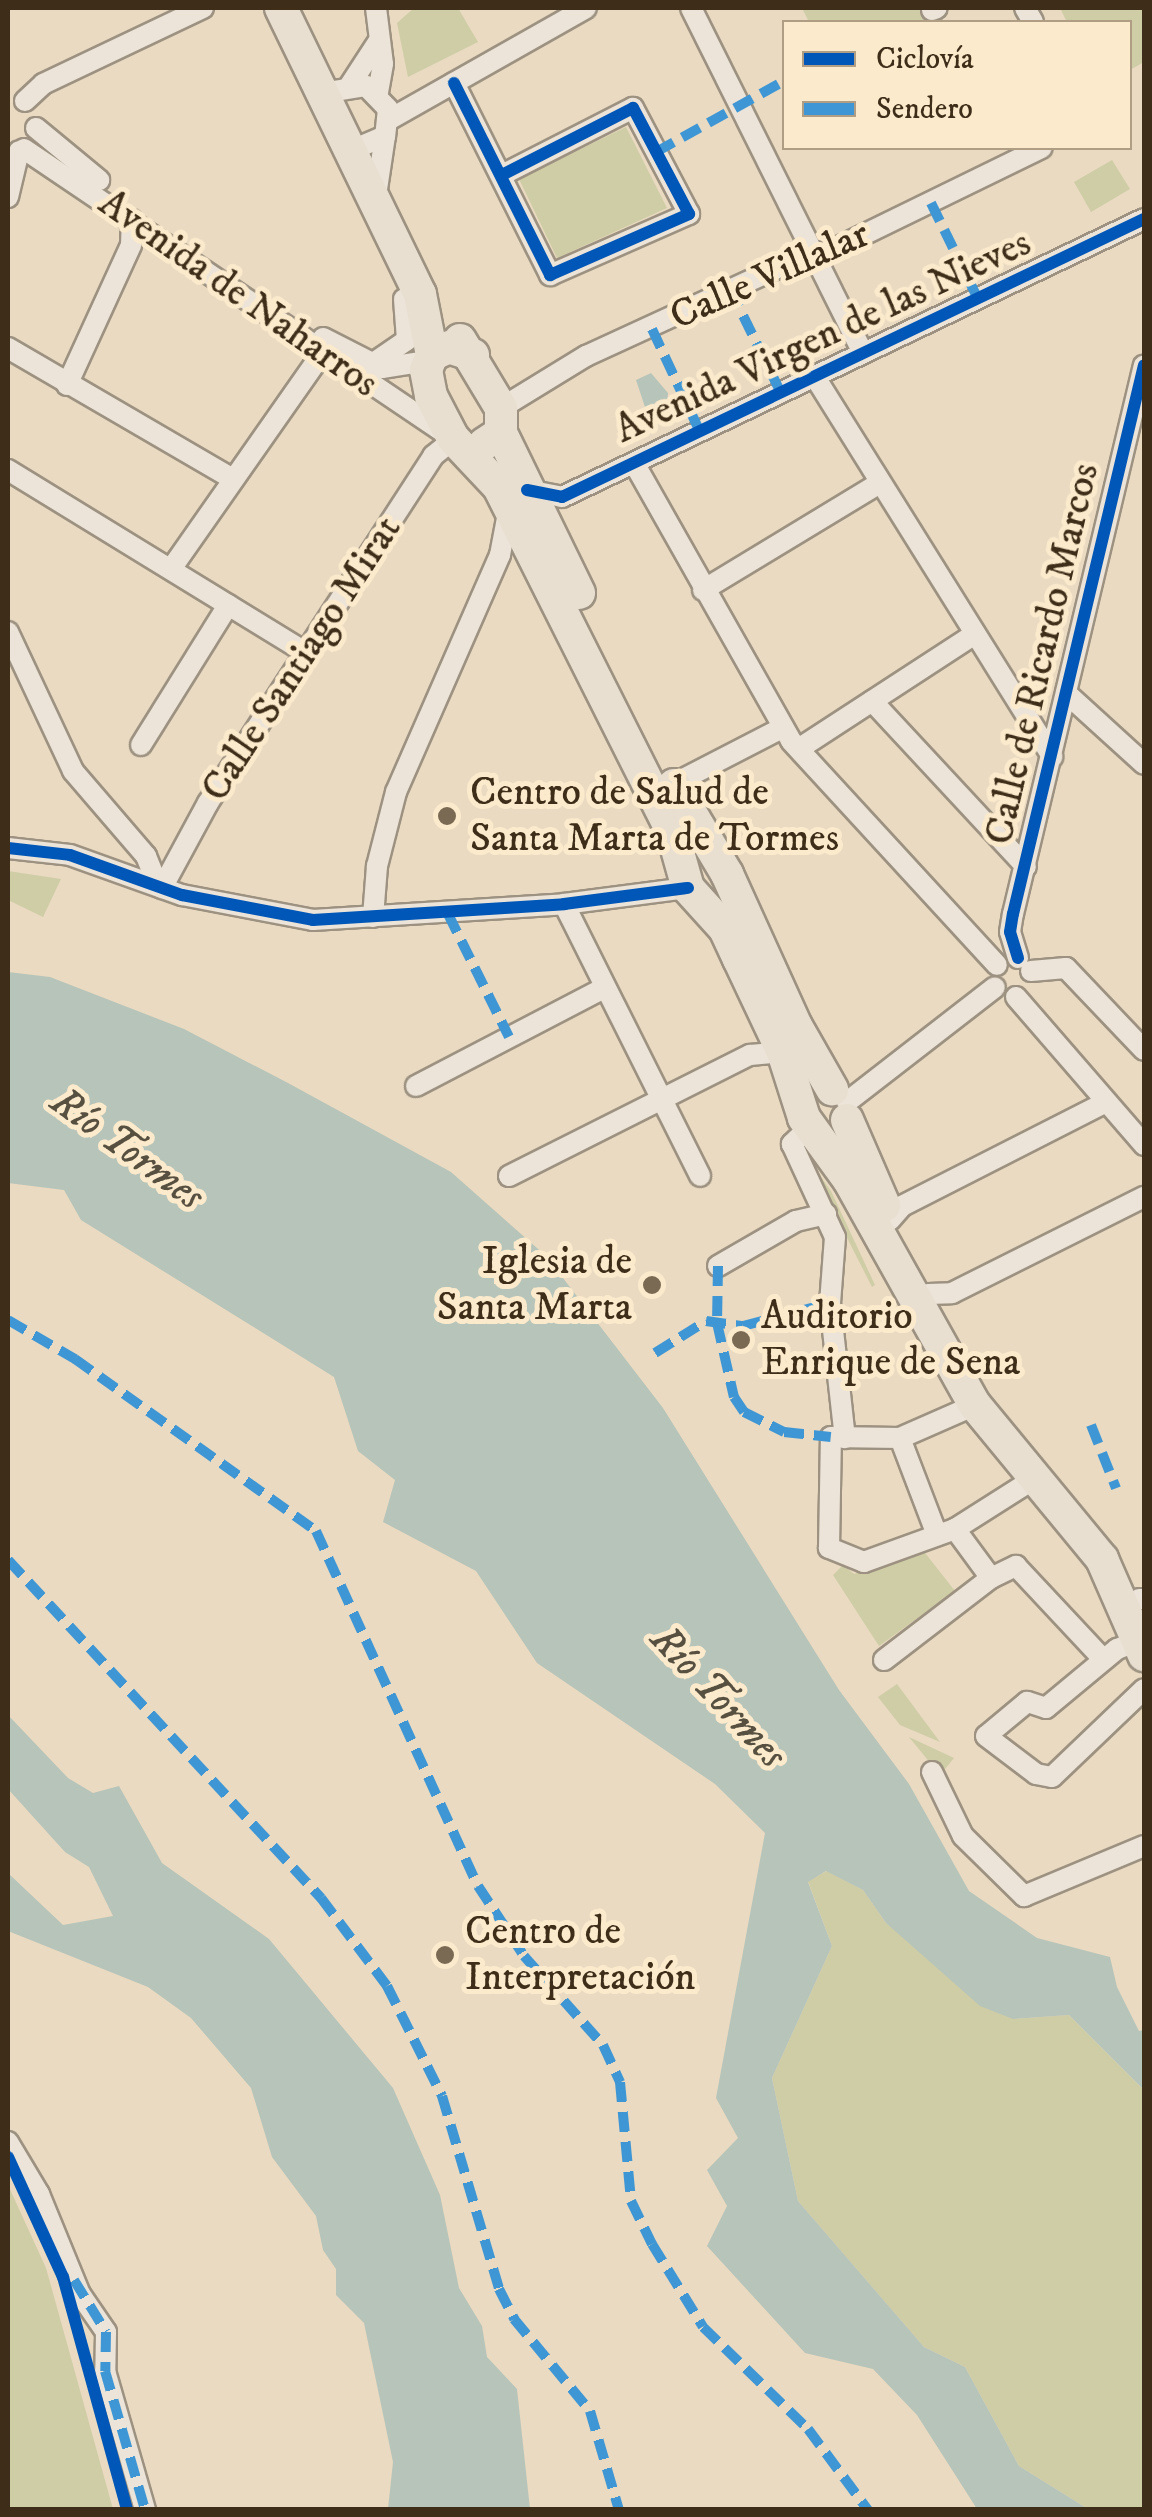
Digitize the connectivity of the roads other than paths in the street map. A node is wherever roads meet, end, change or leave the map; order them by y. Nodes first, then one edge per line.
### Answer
1 (203, 8) edge
2 (282, 8) edge
3 (376, 8) edge
4 (586, 8) edge
5 (691, 8) edge
6 (378, 42) junction
7 (454, 83) junction
8 (336, 89) junction
9 (378, 93) junction
10 (16, 96) edge
11 (36, 128) junction
12 (388, 128) junction
13 (17, 150) edge
14 (1038, 150) edge
15 (350, 151) junction
16 (502, 175) junction
17 (8, 197) edge
18 (374, 203) junction
19 (1144, 218) edge
20 (132, 220) junction
21 (390, 234) junction
22 (816, 258) junction
23 (420, 294) junction
24 (8, 348) edge
25 (324, 348) junction
26 (863, 353) junction
27 (473, 355) junction
28 (430, 358) junction
29 (372, 364) junction
30 (1144, 364) edge
31 (815, 377) junction
32 (67, 385) junction
33 (501, 421) junction
34 (456, 440) junction
35 (634, 462) junction
36 (8, 470) edge
37 (232, 478) junction
38 (880, 483) junction
39 (518, 498) junction
40 (171, 570) junction
41 (703, 590) junction
42 (228, 604) junction
43 (8, 632) edge
44 (975, 634) junction
45 (308, 654) junction
46 (1066, 693) junction
47 (872, 701) junction
48 (782, 728) junction
49 (140, 745) dead end
50 (800, 748) junction
51 (1052, 757) junction
52 (1144, 764) edge
53 (676, 790) junction
54 (8, 848) edge
55 (1026, 867) junction
56 (705, 884) junction
57 (160, 887) junction
58 (564, 904) junction
59 (373, 917) junction
60 (990, 958) junction
61 (1025, 965) junction
62 (995, 987) junction
63 (604, 988) junction
64 (1016, 997) junction
65 (1144, 1050) edge
66 (783, 1052) junction
67 (416, 1086) dead end
68 (660, 1099) junction
69 (1106, 1102) junction
70 (826, 1113) junction
71 (1144, 1145) edge
72 (508, 1176) dead end
73 (700, 1176) dead end
74 (1144, 1197) edge
75 (826, 1214) junction
76 (890, 1220) junction
77 (718, 1266) dead end
78 (928, 1294) junction
79 (975, 1405) junction
80 (838, 1438) junction
81 (900, 1438) junction
82 (1037, 1477) junction
83 (946, 1532) junction
84 (991, 1578) junction
85 (1142, 1621) edge
86 (884, 1660) dead end
87 (1103, 1660) junction
88 (1144, 1689) edge
89 (932, 1772) dead end
90 (1144, 1846) edge
91 (8, 2142) edge
92 (145, 2510) edge

1 - 10 street
2 - 8 highway
3 - 6 street
4 - 7 street
5 - 22 street
6 - 8 street
6 - 9 street
7 - 12 street
7 - 16 street
8 - 9 street
8 - 15 highway
9 - 12 street
10 - 11 street
11 - 13 street
11 - 25 street, Avenida de Naharros
12 - 15 street
12 - 18 street
13 - 17 street
13 - 20 street, Avenida de Naharros
14 - 22 street, Calle Villalar
15 - 18 highway
16 - 16 street
18 - 21 highway
19 - 26 street, Avenida Virgen de las Nieves
20 - 25 street, Avenida de Naharros
20 - 32 street
21 - 23 highway
21 - 29 street, Avenida de Naharros
22 - 26 street
22 - 33 street, Calle Villalar
23 - 27 highway
23 - 28 highway
24 - 32 street
25 - 29 street, Avenida de Naharros
25 - 34 street, Avenida de Naharros
25 - 37 street
26 - 31 street, Avenida Virgen de las Nieves
27 - 28 highway
27 - 33 highway
28 - 29 street, Avenida de Naharros
28 - 34 highway
30 - 46 street, Calle de Ricardo Marcos
31 - 35 street, Avenida Virgen de las Nieves
31 - 38 street
32 - 37 street
33 - 34 highway
33 - 39 highway
34 - 39 highway
34 - 45 street, Calle Santiago Mirat
35 - 39 street, Avenida Virgen de las Nieves
35 - 41 street
36 - 40 street
37 - 40 street
38 - 41 street
38 - 44 street
39 - 53 highway
39 - 56 highway
39 - 59 street
40 - 42 street
41 - 48 street
42 - 45 street
42 - 49 street
43 - 57 street
44 - 47 street
44 - 51 street
45 - 57 street, Calle Santiago Mirat
46 - 51 street, Calle de Ricardo Marcos
46 - 52 street
47 - 50 street
47 - 55 street
48 - 50 street
48 - 53 street
50 - 60 street
51 - 55 street, Calle de Ricardo Marcos
53 - 56 highway
54 - 57 street
55 - 61 street, Calle de Ricardo Marcos
56 - 58 street
56 - 66 highway
56 - 70 highway
57 - 59 street
58 - 59 street
58 - 63 street
60 - 61 street
60 - 62 street
61 - 64 street
61 - 65 street
62 - 64 street
62 - 70 street
63 - 67 street
63 - 68 street
64 - 69 street
66 - 68 street
66 - 70 highway
68 - 72 street
68 - 73 street
69 - 71 street
69 - 76 street
70 - 75 street
70 - 76 highway
70 - 79 highway
74 - 78 street
75 - 77 street
75 - 80 street
76 - 78 highway
78 - 85 highway
79 - 81 street
79 - 82 highway
80 - 81 street
80 - 83 street
81 - 83 street
82 - 83 street
82 - 85 highway
83 - 84 street
84 - 86 street
84 - 87 street
85 - 87 street
87 - 88 street
89 - 90 street
91 - 92 street

